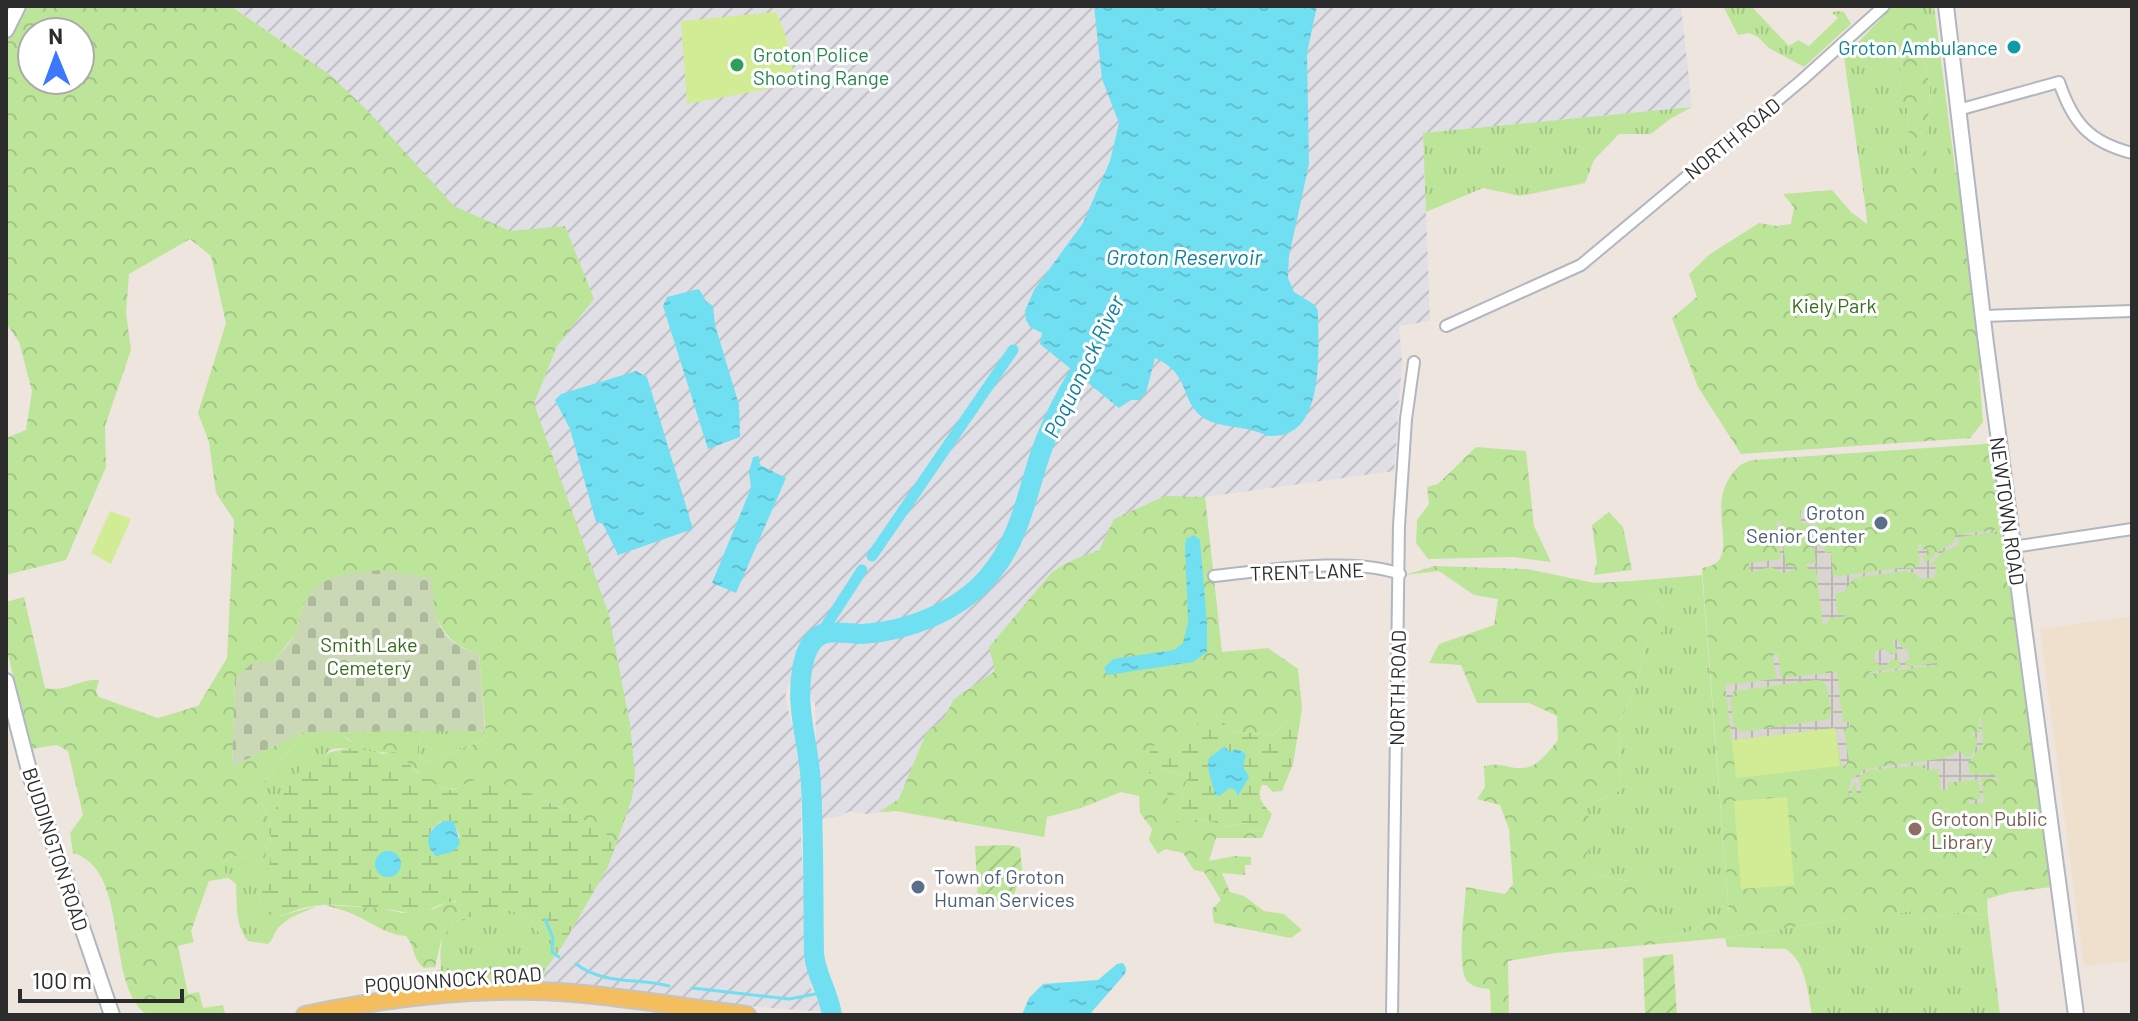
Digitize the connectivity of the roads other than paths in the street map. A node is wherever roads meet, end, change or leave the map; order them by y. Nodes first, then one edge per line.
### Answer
1 (18, 6) edge
2 (1884, 6) edge
3 (1946, 6) edge
4 (6, 30) edge
5 (1958, 110) junction
6 (2132, 153) edge
7 (2132, 311) edge
8 (1983, 316) junction
9 (1446, 326) dead end
10 (1414, 362) dead end
11 (2132, 529) edge
12 (2013, 547) junction
13 (1400, 574) junction
14 (1214, 576) dead end
15 (6, 681) edge
16 (677, 1011) edge
17 (112, 1015) edge
18 (305, 1015) edge
19 (747, 1015) edge
20 (1392, 1015) edge
21 (2076, 1015) edge

1 - 4 main road
2 - 9 street, NORTH ROAD
3 - 5 main road, NEWTOWN ROAD
5 - 6 street
5 - 8 main road, NEWTOWN ROAD
7 - 8 street
8 - 12 main road, NEWTOWN ROAD
10 - 13 street, NORTH ROAD
11 - 12 street
12 - 21 main road, NEWTOWN ROAD
13 - 14 street, TRENT LANE
13 - 20 street, NORTH ROAD
15 - 17 main road, BUDDINGTON ROAD
16 - 18 main road, POQUONNOCK ROAD
16 - 19 main road, POQUONNOCK ROAD

